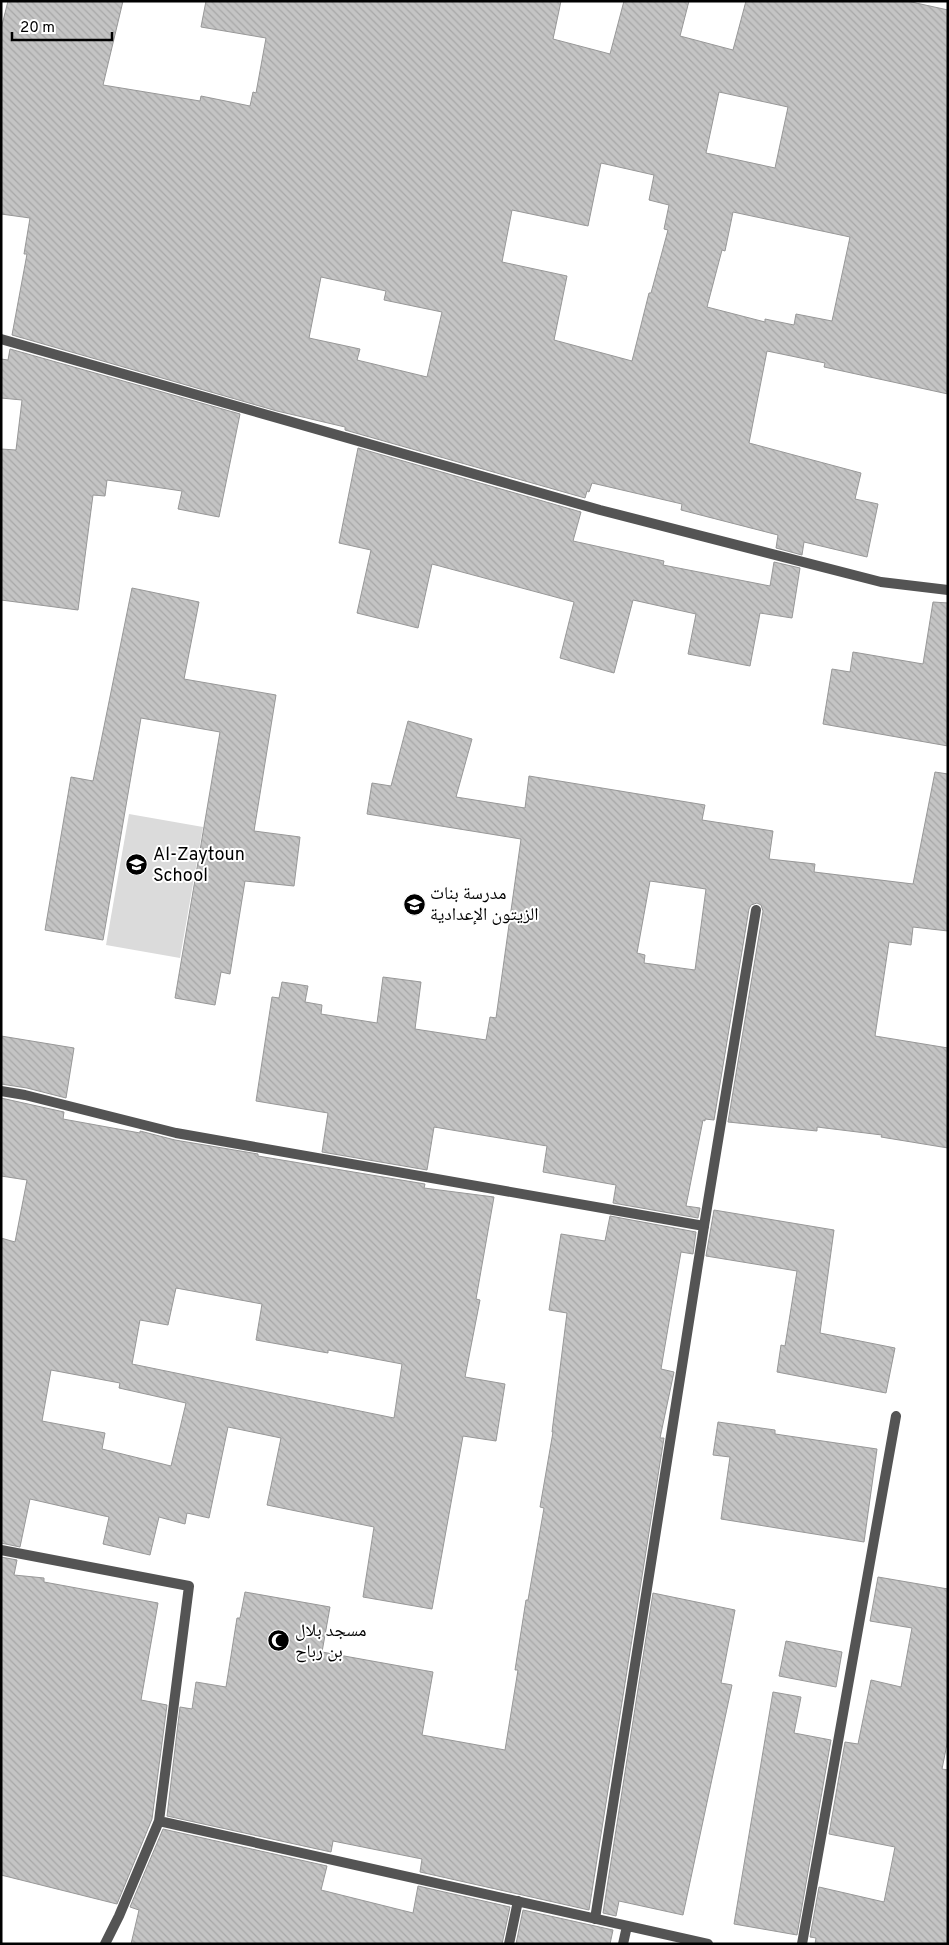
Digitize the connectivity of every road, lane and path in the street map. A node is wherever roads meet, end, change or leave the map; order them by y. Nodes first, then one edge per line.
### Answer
1 (1, 339) edge
2 (948, 590) edge
3 (756, 910) dead end
4 (1, 1091) edge
5 (704, 1226) junction
6 (896, 1416) dead end
7 (1, 1550) edge
8 (158, 1821) junction
9 (518, 1901) junction
10 (596, 1919) junction
11 (626, 1926) junction
12 (105, 1944) edge
13 (509, 1944) edge
14 (623, 1944) edge
15 (708, 1944) edge
16 (802, 1944) edge

1 - 2 street
3 - 5 street
4 - 5 street
5 - 10 street
6 - 16 street
7 - 8 street
8 - 9 street
8 - 12 street
9 - 10 street
9 - 13 street
10 - 11 street
11 - 14 street
11 - 15 street

